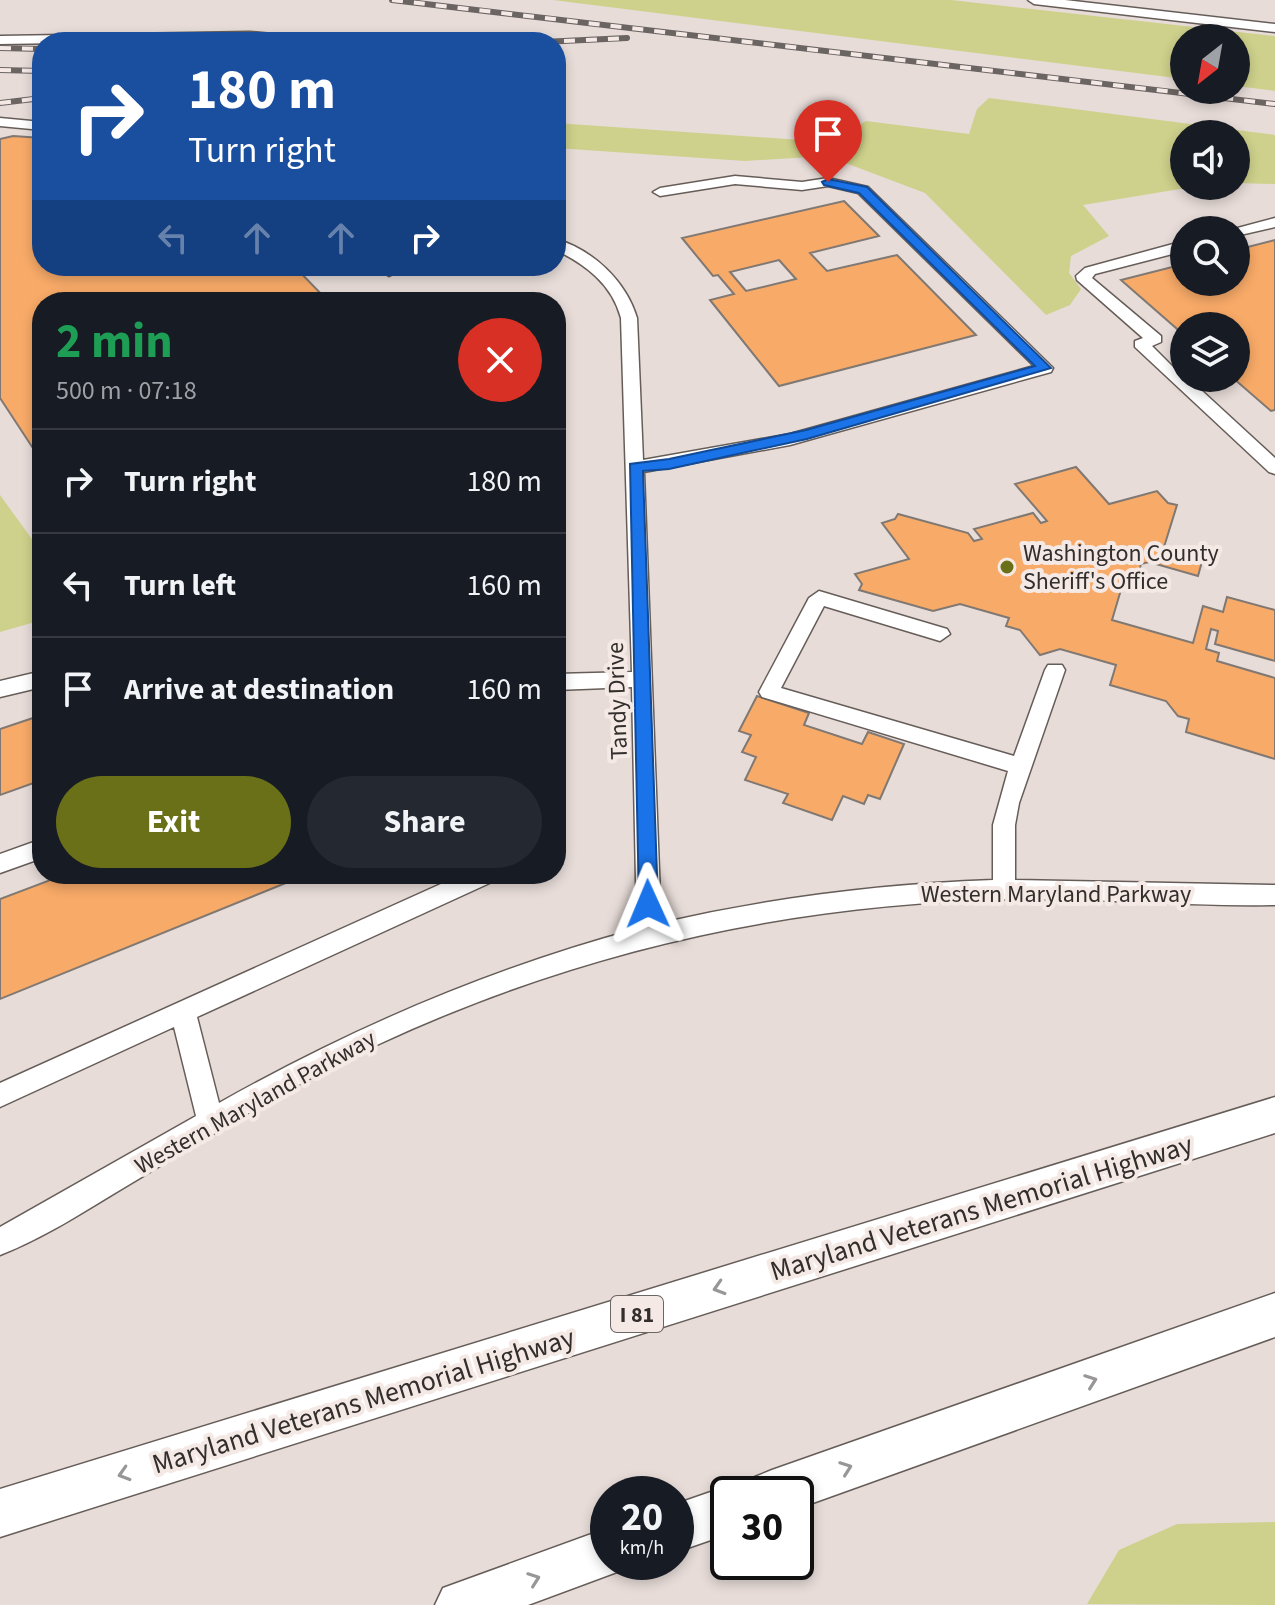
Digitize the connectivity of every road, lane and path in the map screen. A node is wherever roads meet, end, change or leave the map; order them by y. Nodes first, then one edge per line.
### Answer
1 (1034, 0) edge
2 (1108, 0) edge
3 (1060, 4) junction
4 (1275, 28) edge
5 (0, 40) edge
6 (32, 40) edge
7 (0, 122) edge
8 (32, 125) edge
9 (660, 192) dead end
10 (1275, 222) edge
11 (1250, 228) edge
12 (566, 248) edge
13 (1170, 250) edge
14 (1275, 442) edge
15 (1254, 449) junction
16 (636, 467) junction
17 (1275, 468) edge
18 (940, 634) dead end
19 (1055, 670) dead end
20 (642, 679) junction
21 (32, 681) edge
22 (566, 682) edge
23 (0, 689) edge
24 (1021, 767) junction
25 (32, 852) edge
26 (0, 864) edge
27 (464, 884) edge
28 (1004, 890) junction
29 (1275, 895) edge
30 (649, 933) junction
31 (183, 1012) junction
32 (0, 1095) edge
33 (1275, 1115) edge
34 (211, 1124) junction
35 (0, 1242) edge
36 (1275, 1315) edge
37 (814, 1479) edge
38 (0, 1513) edge
39 (590, 1558) edge
40 (460, 1605) edge

1 - 3 street
2 - 3 street
3 - 4 street
5 - 6 street
7 - 8 street
9 - 16 street
10 - 11 street
12 - 16 street, Tandy Drive
13 - 15 street
14 - 15 street
15 - 17 street
16 - 20 street, Tandy Drive
18 - 24 street
19 - 24 street
20 - 22 street
20 - 30 street, Tandy Drive
21 - 23 street
24 - 28 street
25 - 26 street
27 - 31 street
28 - 29 street, Western Maryland Parkway
28 - 30 street, Western Maryland Parkway
30 - 34 street, Western Maryland Parkway
31 - 32 street
31 - 34 street
33 -> 38 highway, Maryland Veterans Memorial Highway / I 81
34 - 35 street, Western Maryland Parkway
37 -> 36 highway
40 -> 39 highway

